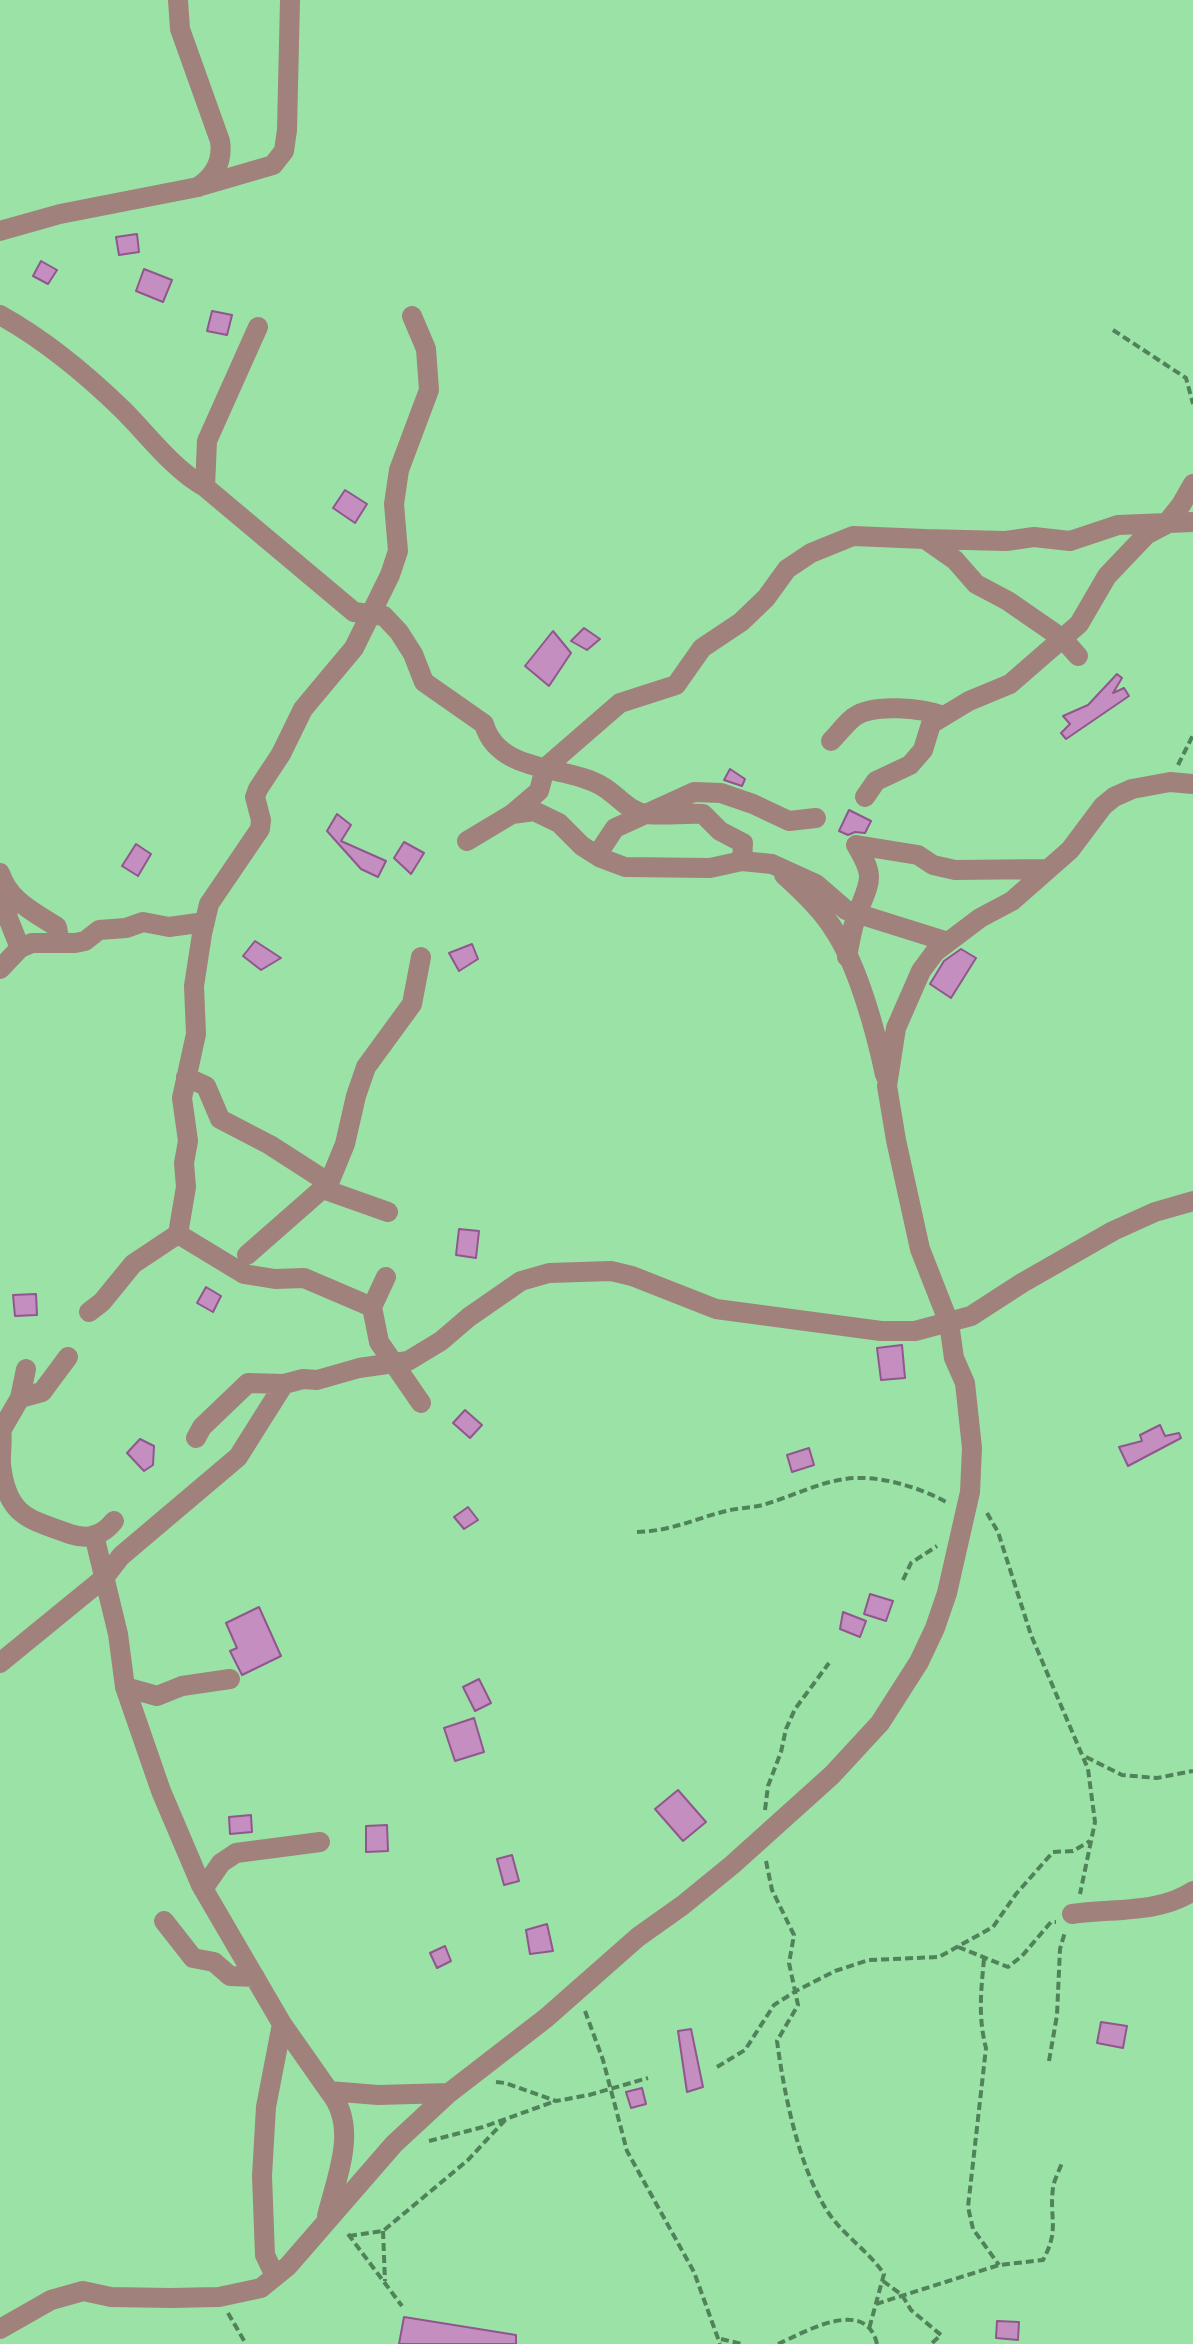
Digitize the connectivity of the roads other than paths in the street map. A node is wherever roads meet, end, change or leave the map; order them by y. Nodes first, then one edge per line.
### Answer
1 (178, 0) edge
2 (290, 0) edge
3 (198, 187) junction
4 (0, 231) edge
5 (0, 315) edge
6 (412, 316) dead end
7 (258, 327) dead end
8 (1193, 484) edge
9 (205, 487) junction
10 (1193, 522) edge
11 (1165, 525) junction
12 (925, 539) junction
13 (370, 614) junction
14 (1063, 639) junction
15 (1078, 656) dead end
16 (944, 716) junction
17 (831, 741) dead end
18 (545, 768) junction
19 (1193, 784) edge
20 (865, 797) dead end
21 (512, 814) junction
22 (644, 814) junction
23 (816, 818) dead end
24 (467, 841) dead end
25 (597, 855) junction
26 (742, 861) junction
27 (772, 864) junction
28 (1047, 869) junction
29 (2, 878) edge
30 (857, 913) junction
31 (205, 922) junction
32 (948, 942) junction
33 (60, 943) junction
34 (20, 948) junction
35 (421, 957) dead end
36 (847, 957) junction
37 (0, 969) edge
38 (186, 1077) junction
39 (887, 1086) junction
40 (326, 1186) junction
41 (1193, 1201) edge
42 (388, 1212) dead end
43 (178, 1234) junction
44 (247, 1255) dead end
45 (386, 1277) dead end
46 (372, 1307) junction
47 (89, 1312) dead end
48 (949, 1323) junction
49 (68, 1357) dead end
50 (392, 1363) junction
51 (26, 1369) dead end
52 (279, 1391) junction
53 (20, 1398) junction
54 (421, 1403) dead end
55 (1, 1425) edge
56 (196, 1438) dead end
57 (0, 1512) edge
58 (25, 1517) junction
59 (114, 1521) dead end
60 (94, 1535) junction
61 (104, 1578) junction
62 (0, 1663) edge
63 (230, 1679) dead end
64 (125, 1687) junction
65 (320, 1842) dead end
66 (203, 1889) junction
67 (1193, 1891) edge
68 (1070, 1918) road end
69 (164, 1921) dead end
70 (255, 1977) junction
71 (282, 2024) junction
72 (458, 2087) junction
73 (329, 2091) junction
74 (331, 2216) junction
75 (275, 2276) junction
76 (0, 2329) edge

1 - 3 street
2 - 3 street
3 - 4 street
5 - 9 street
6 - 13 street
7 - 9 street
8 - 11 street
9 - 13 street
10 - 11 street
11 - 12 street
11 - 14 street
12 - 14 street
12 - 18 street
13 - 18 street
13 - 31 street
14 - 15 street
14 - 16 street
16 - 17 street
16 - 20 street
18 - 21 street
18 - 22 street
19 - 28 street
21 - 24 street
21 - 25 street
22 - 23 street
22 - 25 street
22 - 26 street
25 - 26 street
26 - 27 street
27 - 30 street
27 - 36 street
28 - 30 street
28 - 32 street
29 - 33 street
29 - 34 street
30 - 32 street
30 - 36 street
31 - 33 street
31 - 38 street
32 - 39 street
33 - 34 street
34 - 37 street
35 - 40 street
36 - 39 street
38 - 40 street
38 - 43 street
39 - 48 street
40 - 42 street
40 - 44 street
41 - 48 street
43 - 46 street
43 - 47 street
45 - 46 street
46 - 50 street
48 - 50 street
48 - 72 street
49 - 53 street
50 - 52 street
50 - 54 street
51 - 53 street
52 - 56 street
52 - 61 street
53 - 55 street
55 - 58 street
57 - 58 street
58 - 60 street
59 - 60 street
60 - 61 street
61 - 62 street
61 - 64 street
63 - 64 street
64 - 66 street
65 - 66 street
66 - 70 street
67 - 68 street
69 - 70 street
70 - 71 street
71 - 73 street
71 - 75 street
72 - 73 street
72 - 74 street
73 - 74 street
74 - 75 street
75 - 76 street

